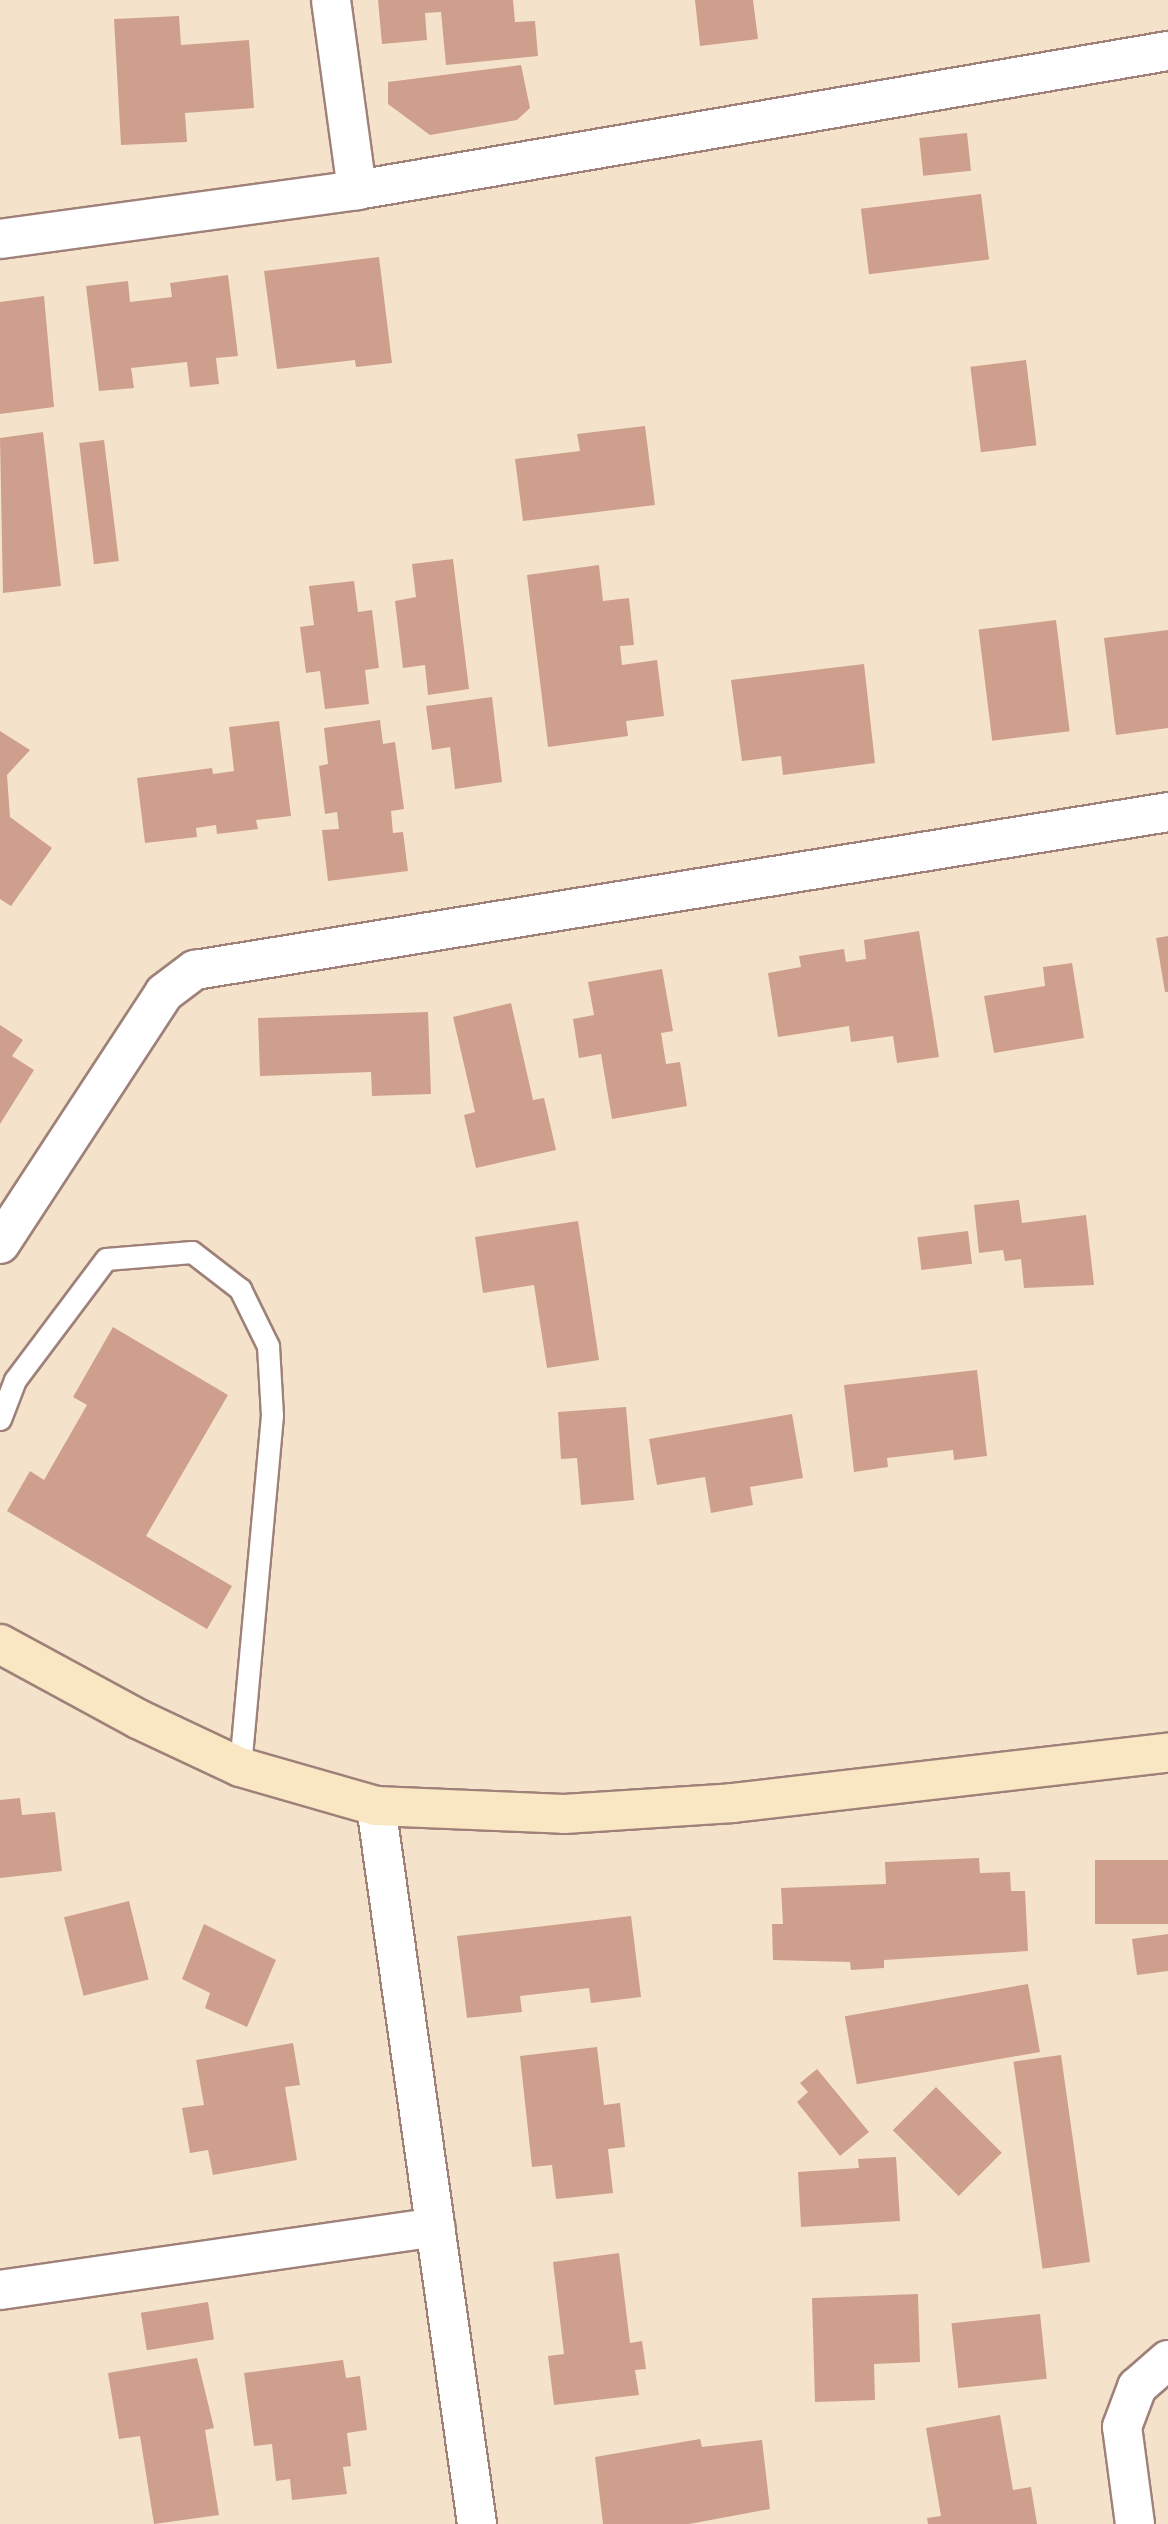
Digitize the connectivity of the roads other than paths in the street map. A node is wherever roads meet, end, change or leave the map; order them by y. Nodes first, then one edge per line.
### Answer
1 (331, 0) edge
2 (1168, 51) edge
3 (357, 190) junction
4 (0, 239) edge
5 (1168, 812) edge
6 (0, 1244) edge
7 (0, 1419) edge
8 (0, 1644) edge
9 (1168, 1754) edge
10 (240, 1767) junction
11 (376, 1806) junction
12 (435, 2227) junction
13 (0, 2290) edge
14 (1168, 2360) edge
15 (477, 2524) edge
16 (1135, 2524) edge

1 - 3 street
2 - 3 street
3 - 4 street
5 - 6 street
7 - 10 lane
8 - 10 street
9 - 11 street
10 - 11 street
11 - 12 street
12 - 13 street
12 - 15 street
14 - 16 street

